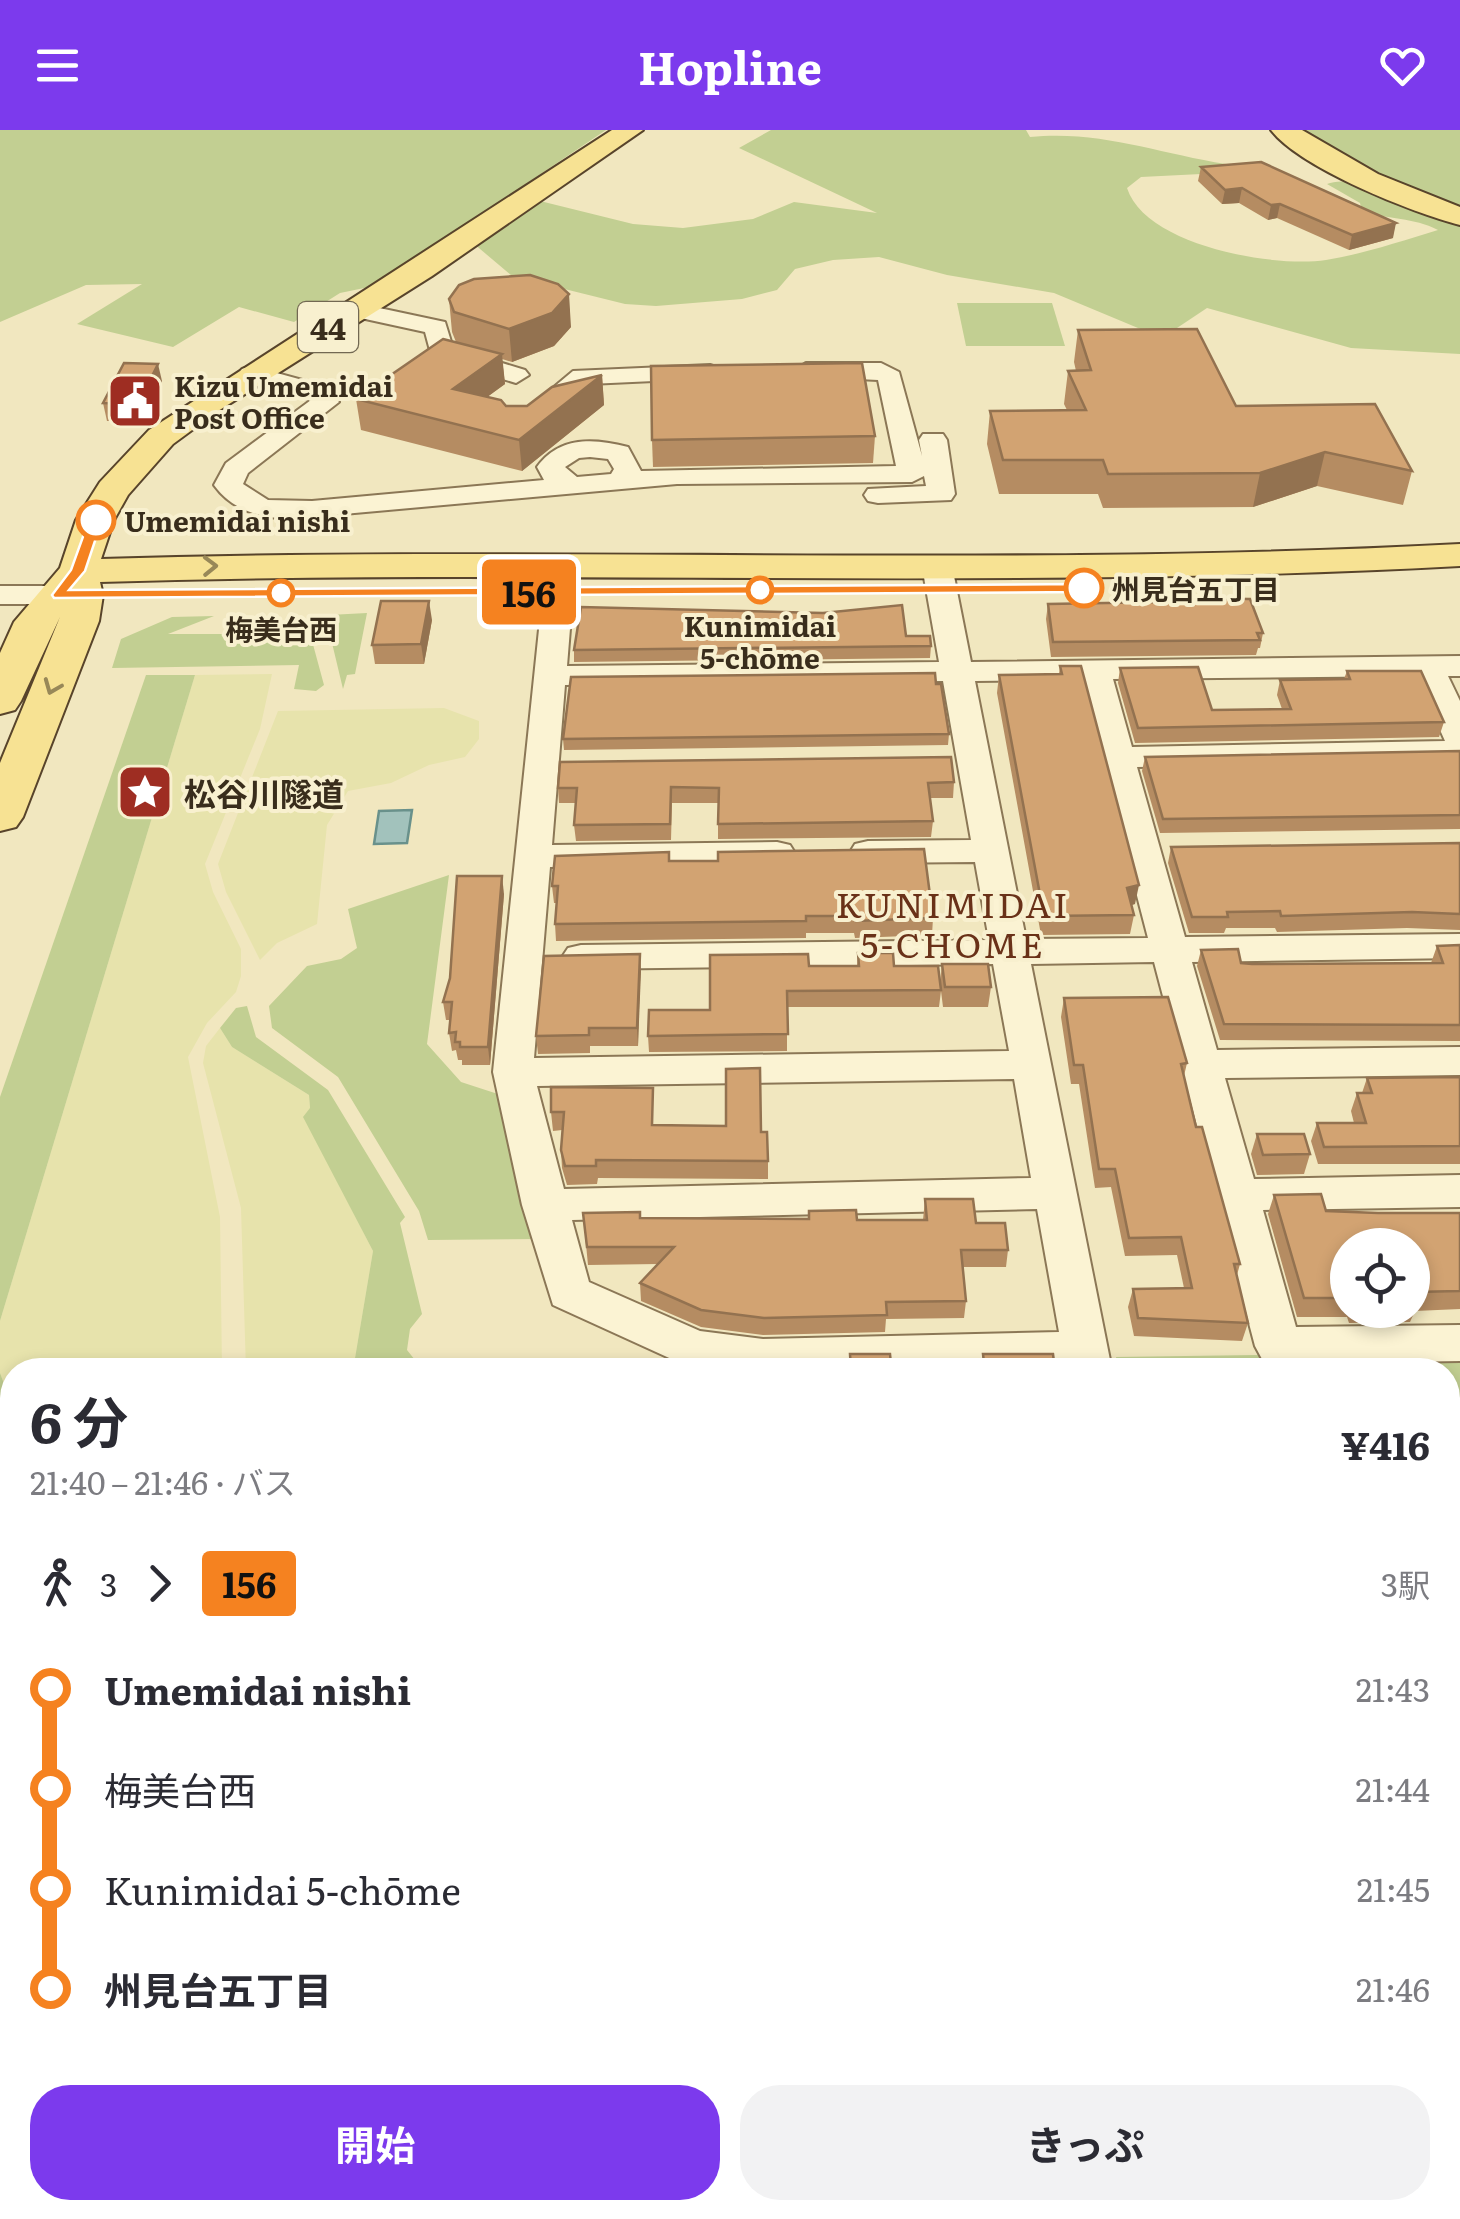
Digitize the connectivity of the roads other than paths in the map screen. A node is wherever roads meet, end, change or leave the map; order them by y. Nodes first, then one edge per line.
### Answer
1 (630, 130) edge
2 (1284, 130) edge
3 (1460, 216) edge
4 (356, 310) junction
5 (770, 372) edge
6 (733, 373) edge
7 (252, 374) junction
8 (516, 375) dead end
9 (518, 426) edge
10 (933, 440) dead end
11 (469, 496) junction
12 (1460, 555) edge
13 (0, 574) edge
14 (939, 577) junction
15 (1460, 581) edge
16 (73, 587) junction
17 (558, 592) junction
18 (0, 595) edge
19 (1444, 666) edge
20 (1094, 670) junction
21 (958, 673) junction
22 (548, 676) junction
23 (0, 701) edge
24 (1460, 738) edge
25 (1460, 751) edge
26 (1120, 757) junction
27 (542, 764) junction
28 (581, 764) edge
29 (0, 817) edge
30 (1145, 848) junction
31 (1184, 848) edge
32 (991, 851) junction
33 (532, 856) junction
34 (1460, 946) edge
35 (1172, 949) junction
36 (1008, 951) junction
37 (524, 958) junction
38 (1460, 1061) edge
39 (1202, 1064) junction
40 (1030, 1065) junction
41 (513, 1072) junction
42 (1460, 1191) edge
43 (1054, 1193) junction
44 (1238, 1194) junction
45 (544, 1205) junction
46 (1460, 1343) edge
47 (763, 1358) edge
48 (1087, 1358) edge

1 - 4 main road, 44
2 - 3 main road
4 - 7 main road, 44
4 - 8 street
5 - 11 street
6 - 9 street
7 - 11 street
7 - 16 main road, 44
10 - 11 street
12 - 14 main road
13 - 16 street
14 - 15 main road
16 -> 14 main road
14 - 17 main road
14 - 21 street
16 - 17 main road
16 - 18 street
16 - 23 main road, 44
16 -> 29 main road, 44
17 - 22 street
19 - 20 street
19 - 24 street
20 - 21 street
20 - 26 street
21 - 22 street
21 - 32 street
22 - 27 street
25 - 26 street
26 - 30 street
27 - 28 street
27 - 33 street
30 - 31 street
30 - 35 street
32 - 33 street
32 - 36 street
33 - 37 street
34 - 35 street
35 - 36 street
35 - 39 street
36 - 37 street
36 - 40 street
37 - 41 street
38 - 39 street
39 - 44 street
40 - 41 street
40 - 43 street
41 - 45 street
42 - 44 street
43 - 45 street
43 - 48 street
44 - 46 street
45 - 47 street

